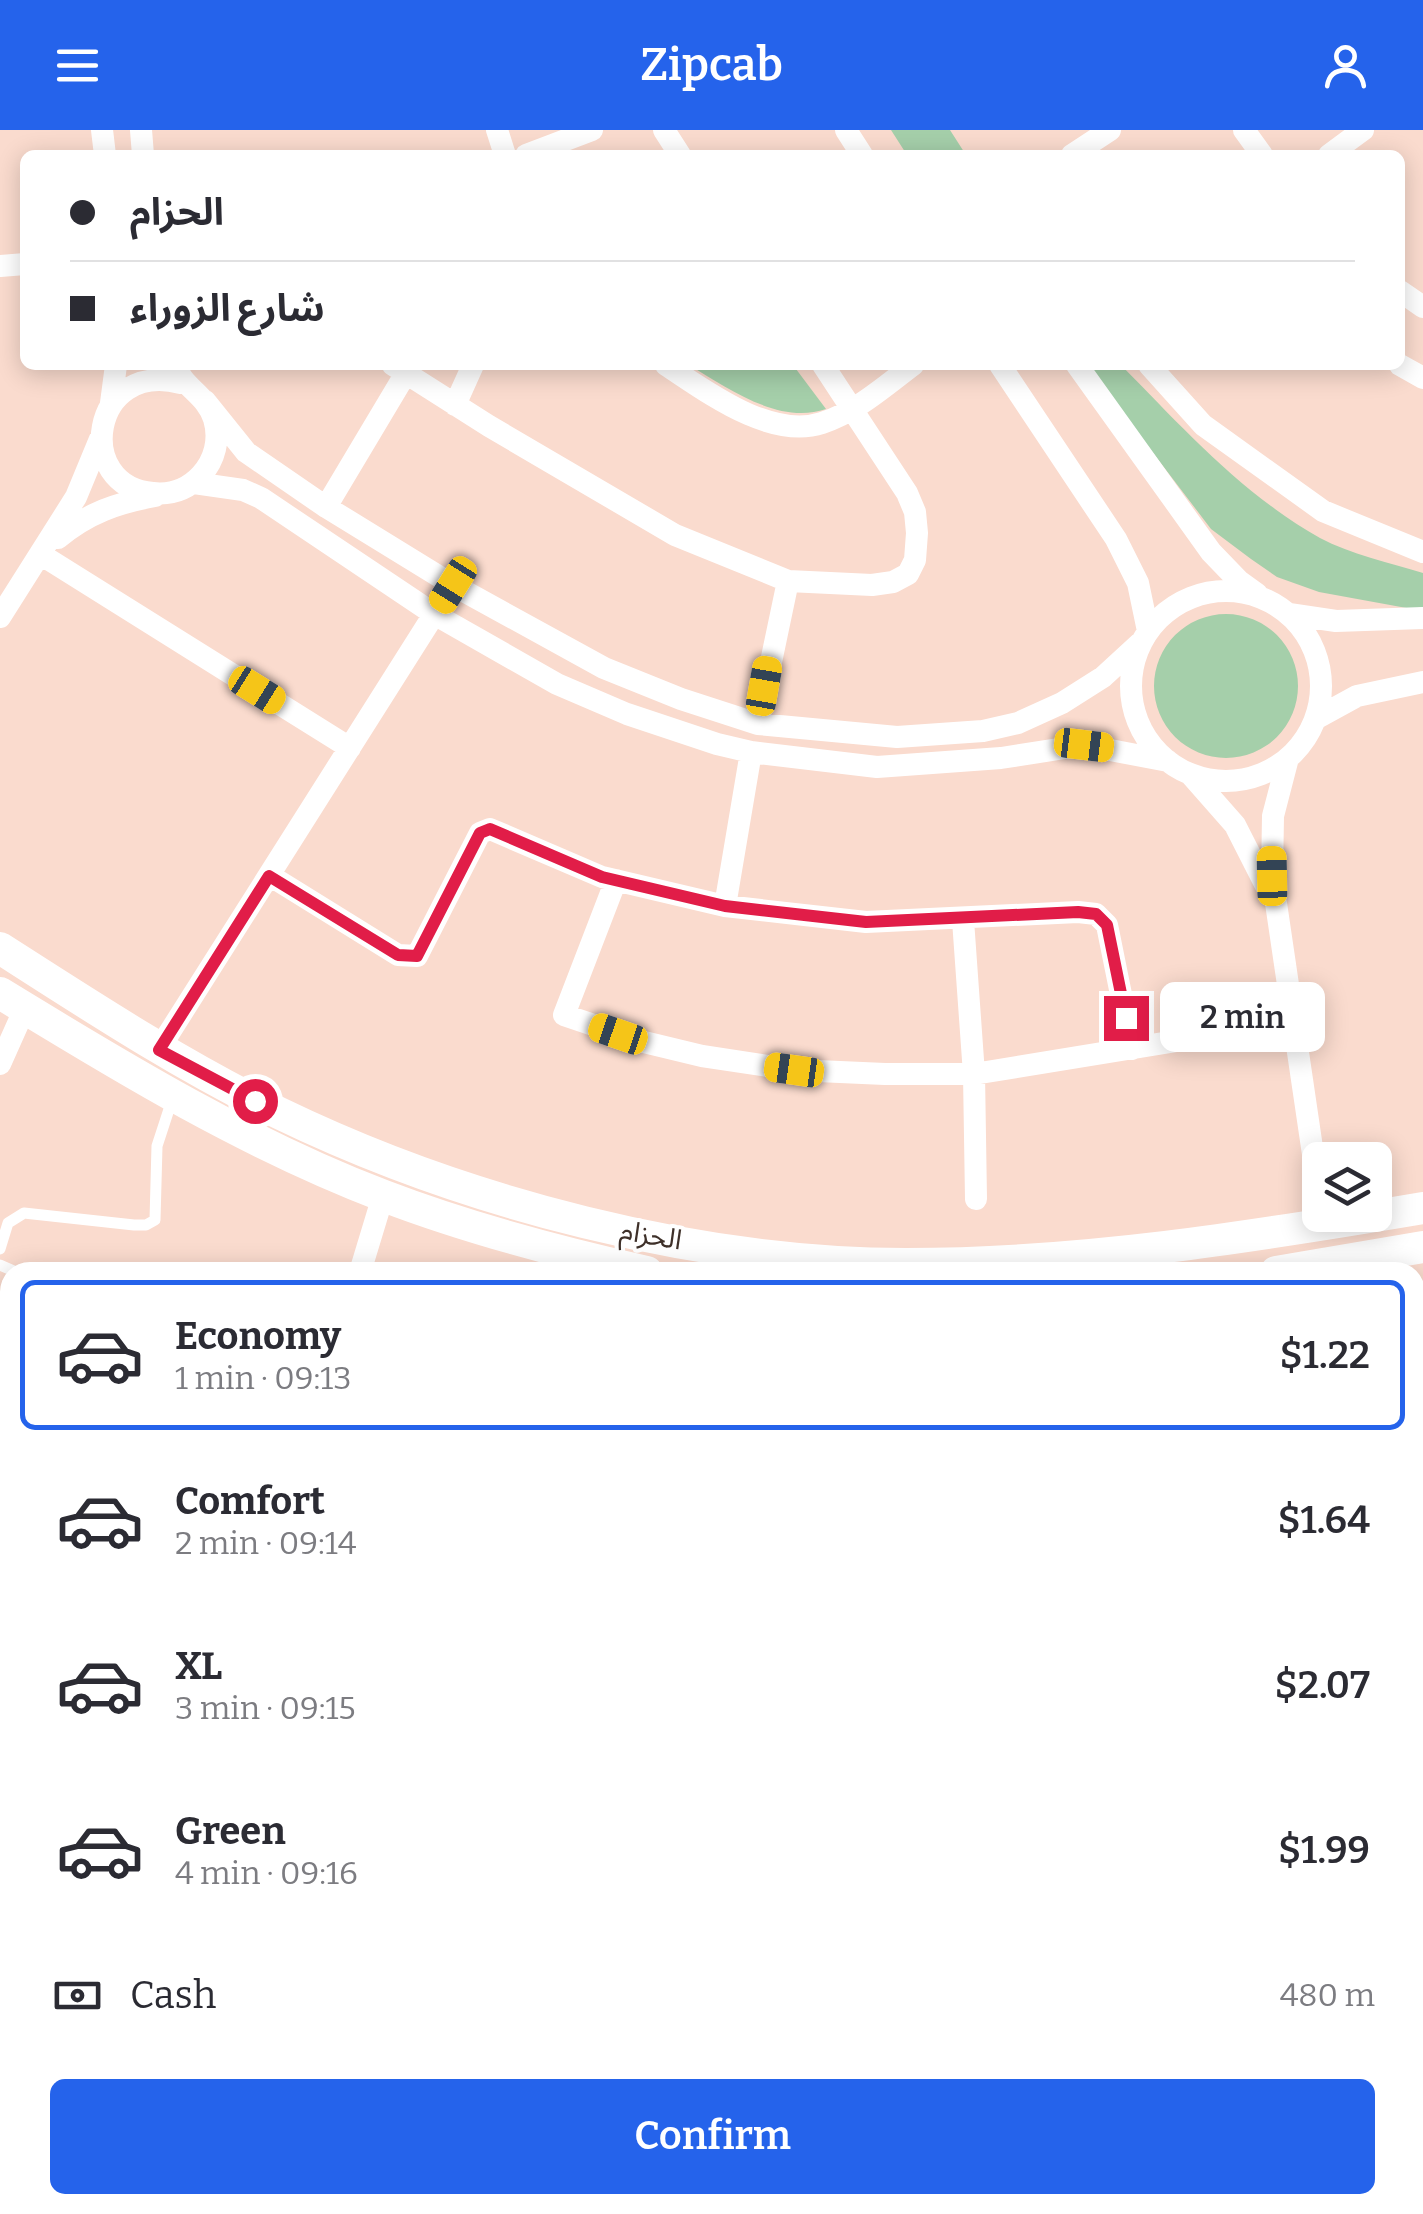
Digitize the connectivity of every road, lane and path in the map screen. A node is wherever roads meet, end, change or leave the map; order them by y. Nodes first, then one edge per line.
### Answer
1 (592, 130) edge
2 (1110, 130) edge
3 (1364, 130) edge
4 (1076, 144) edge
5 (539, 150) edge
6 (1336, 150) edge
7 (115, 370) edge
8 (398, 370) edge
9 (401, 370) edge
10 (471, 370) edge
11 (674, 370) edge
12 (827, 370) edge
13 (906, 370) edge
14 (1009, 370) edge
15 (1080, 370) edge
16 (1152, 370) edge
17 (178, 374) edge
18 (205, 402) junction
19 (112, 403) junction
20 (455, 405) junction
21 (854, 409) junction
22 (100, 439) junction
23 (194, 483) junction
24 (163, 494) junction
25 (326, 507) junction
26 (1423, 552) edge
27 (40, 554) junction
28 (788, 581) junction
29 (453, 585) junction
30 (1264, 598) junction
31 (434, 614) junction
32 (1289, 614) junction
33 (0, 618) edge
34 (1423, 618) edge
35 (1144, 637) junction
36 (1423, 682) edge
37 (1315, 720) junction
38 (758, 724) junction
39 (350, 748) junction
40 (751, 752) junction
41 (1288, 758) junction
42 (1168, 761) junction
43 (1191, 774) junction
44 (269, 876) junction
45 (616, 880) junction
46 (725, 906) junction
47 (1275, 911) junction
48 (963, 920) junction
49 (0, 948) edge
50 (12, 1001) edge
51 (1292, 1022) junction
52 (1132, 1048) junction
53 (159, 1050) junction
54 (0, 1064) edge
55 (974, 1074) junction
56 (173, 1098) junction
57 (1311, 1142) edge
58 (383, 1196) junction
59 (976, 1200) dead end
60 (1423, 1208) edge
61 (1423, 1247) edge
62 (0, 1249) edge
63 (363, 1262) edge
64 (604, 1262) edge
65 (880, 1262) edge
66 (955, 1262) edge
67 (1359, 1262) edge

1 - 5 street
2 - 4 street
3 - 6 street
7 - 19 street
8 - 25 street
9 - 20 street
10 - 20 street
11 - 21 street
12 - 21 street
13 - 21 street
14 - 35 street
15 - 30 street
16 - 26 street
17 - 18 street
17 - 19 street
18 - 23 street
18 - 25 street
19 - 22 street
20 - 28 street
21 - 28 street
22 - 24 street
22 - 27 street
23 - 24 street
23 - 31 street
24 - 27 street
25 - 29 street
27 - 33 street
27 - 39 street
28 - 38 street
29 - 31 street
29 - 38 street
30 - 32 street
30 - 35 street
31 - 39 street
31 - 40 street
32 - 34 street
32 - 37 street
35 - 38 street
35 - 42 street
36 - 37 street
37 - 41 street
39 - 44 street
40 - 42 street
40 - 46 street
41 - 43 street
41 - 47 street
42 - 43 street
43 - 47 street
44 - 45 street
44 - 53 street
45 - 46 street
45 - 55 street
46 - 48 street
47 - 51 street
48 - 52 street
48 - 55 street
49 - 53 main road, الحزام
50 - 54 street
50 - 56 main road
51 - 52 street
51 - 57 street
52 - 55 street
53 - 65 main road, الحزام
55 - 59 street
56 - 58 main road
56 - 62 lane
58 - 63 street
58 - 64 main road
60 - 66 main road, الحزام
61 - 67 main road

